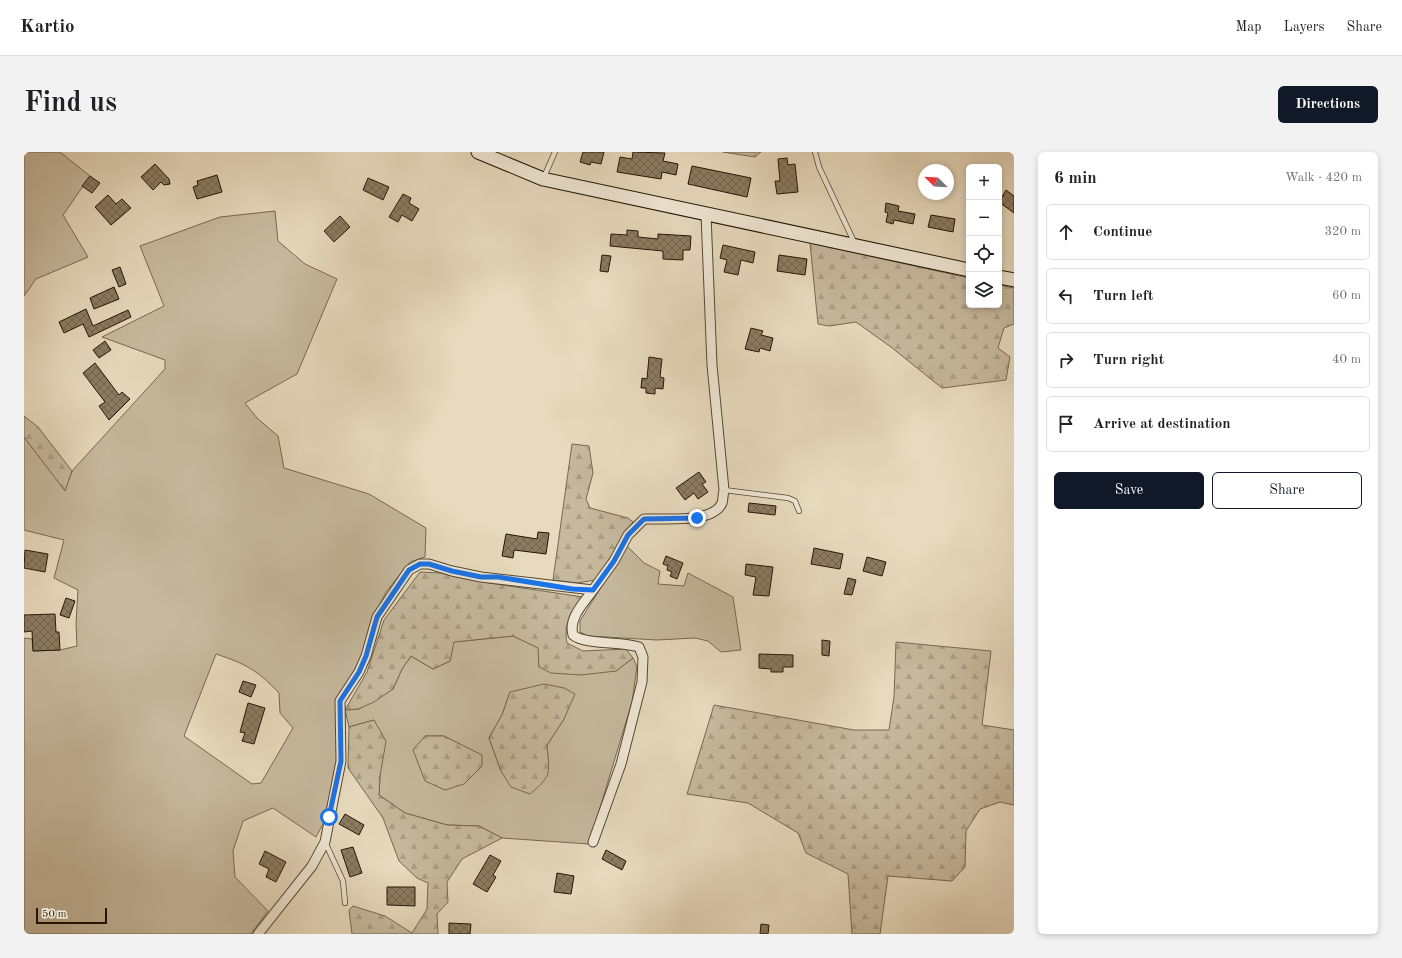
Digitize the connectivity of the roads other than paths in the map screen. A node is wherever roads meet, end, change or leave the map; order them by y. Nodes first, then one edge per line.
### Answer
1 (478, 152) edge
2 (555, 152) edge
3 (815, 152) edge
4 (544, 179) junction
5 (706, 214) junction
6 (856, 246) junction
7 (966, 269) edge
8 (1002, 278) edge
9 (1014, 280) edge
10 (724, 490) junction
11 (800, 511) dead end
12 (593, 590) junction
13 (325, 842) junction
14 (593, 842) dead end
15 (345, 903) dead end
16 (258, 934) edge

1 - 4 street
2 - 4 lane
3 - 6 lane
4 - 5 street
5 - 6 street
5 - 10 street
6 - 7 street
8 - 9 street
10 - 11 lane
10 - 12 street
12 - 13 street
12 - 14 street
13 - 15 lane
13 - 16 street

